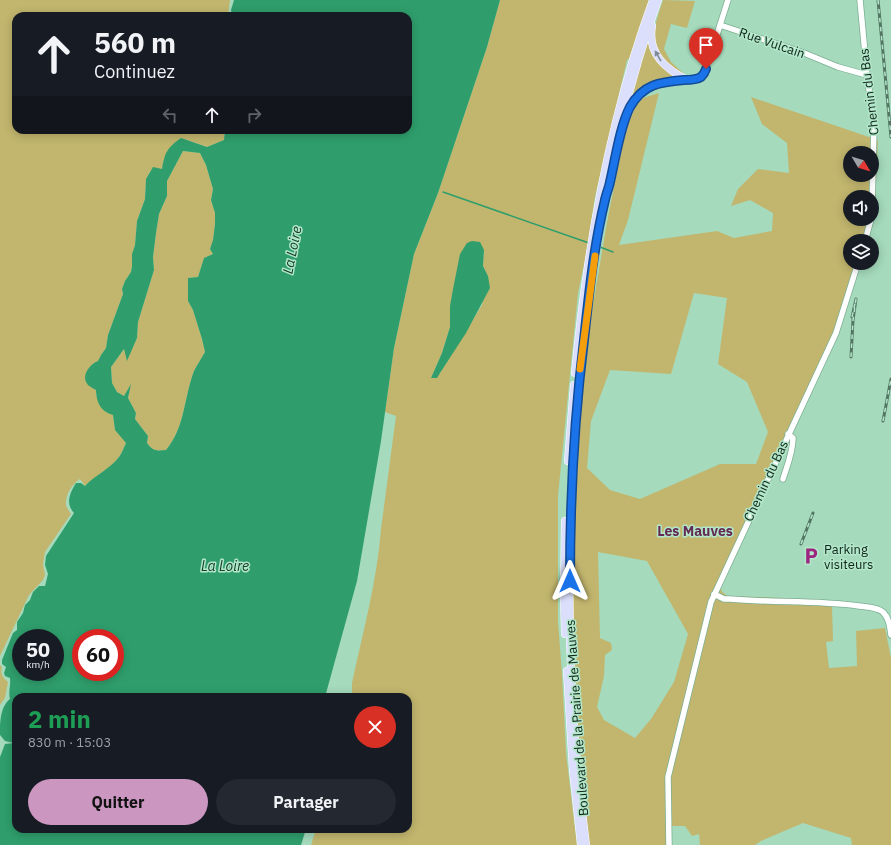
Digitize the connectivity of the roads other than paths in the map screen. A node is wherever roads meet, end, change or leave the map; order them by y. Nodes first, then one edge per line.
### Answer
1 (653, 0) edge
2 (660, 0) edge
3 (728, 0) edge
4 (860, 0) edge
5 (720, 26) junction
6 (866, 75) junction
7 (687, 80) junction
8 (872, 190) edge
9 (605, 198) junction
10 (856, 270) edge
11 (788, 434) junction
12 (783, 479) dead end
13 (714, 594) junction
14 (891, 635) edge
15 (581, 845) edge
16 (586, 845) edge
17 (669, 845) edge

1 - 15 main road, Boulevard de la Prairie de Mauves
7 -> 2 main road
2 - 9 main road, Boulevard de la Prairie de Mauves
3 - 5 street
4 - 6 street, Chemin du Bas
5 - 6 street, Rue Vulcain
5 - 7 street
6 - 8 street, Chemin du Bas
7 - 9 main road
9 - 16 main road, Boulevard de la Prairie de Mauves
10 - 11 street, Chemin du Bas
11 - 12 street
11 - 13 street, Chemin du Bas
13 - 14 street
13 - 17 street, Chemin du Bas

